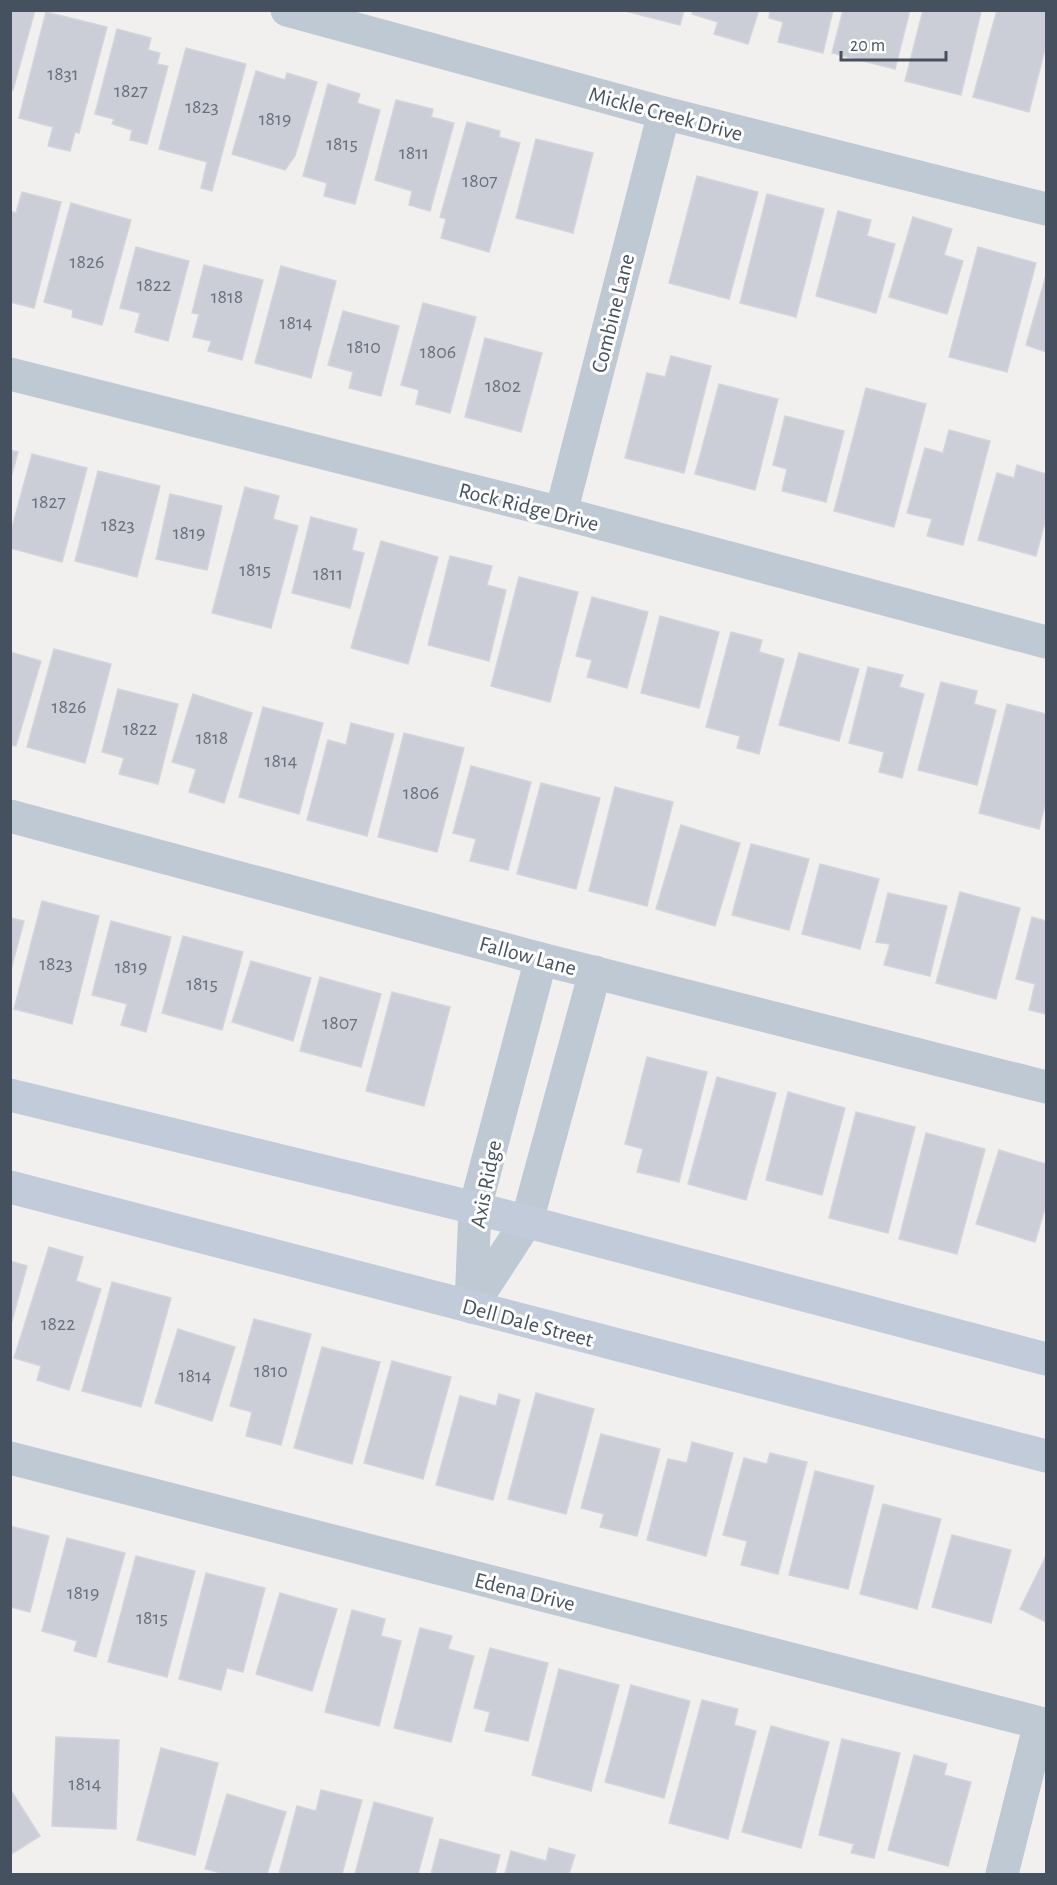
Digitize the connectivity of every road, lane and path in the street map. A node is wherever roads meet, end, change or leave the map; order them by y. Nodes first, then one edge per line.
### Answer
1 (287, 10) edge
2 (664, 113) junction
3 (1047, 209) edge
4 (10, 374) edge
5 (561, 513) junction
6 (1047, 642) edge
7 (10, 816) edge
8 (541, 958) junction
9 (595, 972) junction
10 (1047, 1087) edge
11 (10, 1095) edge
12 (10, 1187) edge
13 (475, 1208) junction
14 (527, 1221) junction
15 (471, 1307) junction
16 (1047, 1359) edge
17 (1047, 1456) edge
18 (10, 1458) edge
19 (1002, 1875) edge

1 - 2 street, Mickle Creek Drive
2 - 3 street, Mickle Creek Drive
2 - 5 street, Combine Lane
4 - 5 street, Rock Ridge Drive
5 - 6 street, Rock Ridge Drive
7 - 8 street, Fallow Lane
8 - 9 street, Fallow Lane
8 - 13 street, Axis Ridge
9 - 10 street, Fallow Lane
9 - 14 street, Axis Ridge
11 - 13 main road
12 - 15 main road, Dell Dale Street
13 - 14 main road
13 - 15 street, Axis Ridge
14 - 15 street, Axis Ridge
14 - 16 main road
15 - 17 main road, Dell Dale Street
18 - 19 street, Edena Drive

